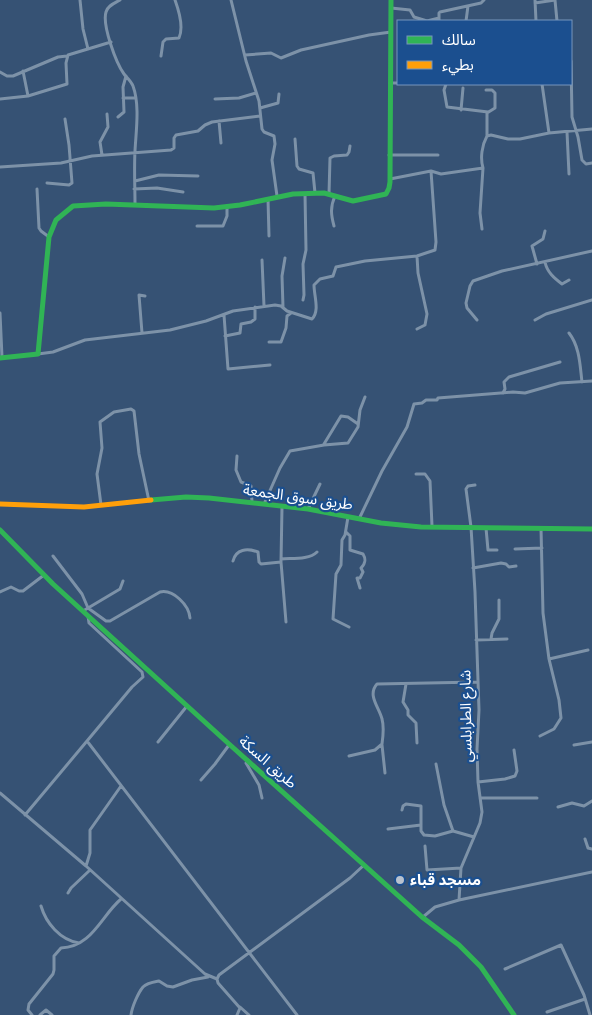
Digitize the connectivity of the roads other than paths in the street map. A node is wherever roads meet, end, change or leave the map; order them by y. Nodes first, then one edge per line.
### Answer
1 (80, 0) edge
2 (120, 0) edge
3 (175, 0) edge
4 (231, 0) edge
5 (391, 0) edge
6 (484, 0) edge
7 (535, 1) edge
8 (468, 6) junction
9 (391, 8) junction
10 (422, 20) edge
11 (439, 20) edge
12 (466, 20) edge
13 (536, 20) edge
14 (557, 20) edge
15 (390, 32) junction
16 (111, 42) junction
17 (88, 49) junction
18 (245, 55) junction
19 (67, 56) junction
20 (161, 56) dead end
21 (23, 71) junction
22 (0, 72) edge
23 (126, 76) junction
24 (390, 83) junction
25 (397, 83) edge
26 (446, 85) edge
27 (542, 85) edge
28 (571, 85) edge
29 (463, 88) dead end
30 (486, 90) dead end
31 (256, 93) junction
32 (279, 94) dead end
33 (28, 96) junction
34 (123, 98) junction
35 (135, 98) junction
36 (0, 99) edge
37 (215, 99) dead end
38 (260, 108) junction
39 (461, 110) junction
40 (488, 112) junction
41 (107, 114) dead end
42 (260, 116) junction
43 (118, 117) dead end
44 (65, 119) dead end
45 (219, 121) junction
46 (592, 129) edge
47 (576, 130) junction
48 (567, 132) junction
49 (549, 133) junction
50 (487, 136) junction
51 (295, 138) dead end
52 (221, 143) dead end
53 (350, 146) dead end
54 (135, 152) junction
55 (102, 155) junction
56 (389, 155) junction
57 (438, 155) dead end
58 (70, 161) junction
59 (592, 163) edge
60 (0, 167) edge
61 (482, 168) junction
62 (431, 172) junction
63 (570, 174) dead end
64 (198, 176) dead end
65 (134, 180) junction
66 (389, 180) junction
67 (48, 183) dead end
68 (37, 189) dead end
69 (134, 189) junction
70 (184, 192) dead end
71 (315, 193) junction
72 (305, 194) junction
73 (332, 195) junction
74 (277, 196) junction
75 (268, 199) junction
76 (134, 205) junction
77 (227, 207) junction
78 (197, 226) dead end
79 (334, 226) dead end
80 (482, 228) dead end
81 (545, 231) dead end
82 (269, 236) dead end
83 (49, 237) junction
84 (592, 252) edge
85 (417, 256) junction
86 (285, 258) dead end
87 (262, 260) dead end
88 (545, 262) junction
89 (536, 264) junction
90 (569, 280) dead end
91 (145, 296) dead end
92 (303, 300) dead end
93 (592, 300) edge
94 (264, 306) junction
95 (255, 308) junction
96 (283, 308) junction
97 (0, 313) edge
98 (291, 313) junction
99 (224, 315) junction
100 (477, 320) dead end
101 (534, 320) dead end
102 (418, 329) dead end
103 (142, 333) junction
104 (569, 334) dead end
105 (225, 336) junction
106 (269, 342) dead end
107 (38, 354) junction
108 (1, 358) edge
109 (560, 362) dead end
110 (270, 365) dead end
111 (592, 381) edge
112 (582, 382) junction
113 (503, 393) junction
114 (365, 397) dead end
115 (358, 424) junction
116 (324, 445) junction
117 (236, 456) dead end
118 (416, 474) dead end
119 (320, 484) dead end
120 (475, 485) dead end
121 (148, 501) junction
122 (252, 502) junction
123 (0, 504) edge
124 (264, 504) junction
125 (101, 506) junction
126 (282, 506) junction
127 (308, 509) junction
128 (348, 516) junction
129 (359, 519) junction
130 (432, 526) junction
131 (471, 527) junction
132 (486, 528) junction
133 (541, 528) junction
134 (592, 529) edge
135 (346, 532) junction
136 (1, 534) edge
137 (542, 548) junction
138 (515, 549) dead end
139 (497, 550) dead end
140 (317, 552) dead end
141 (53, 556) dead end
142 (281, 560) junction
143 (233, 561) dead end
144 (516, 566) dead end
145 (473, 568) junction
146 (44, 575) junction
147 (123, 582) dead end
148 (360, 588) dead end
149 (0, 592) edge
150 (498, 600) dead end
151 (86, 612) junction
152 (190, 618) dead end
153 (286, 622) dead end
154 (349, 627) dead end
155 (491, 639) junction
156 (507, 639) dead end
157 (476, 640) junction
158 (588, 650) dead end
159 (549, 659) junction
160 (478, 682) junction
161 (406, 684) junction
162 (187, 705) junction
163 (540, 736) dead end
164 (87, 741) junction
165 (158, 742) dead end
166 (592, 742) edge
167 (417, 743) dead end
168 (229, 744) junction
169 (382, 744) junction
170 (574, 745) dead end
171 (514, 750) dead end
172 (349, 756) dead end
173 (248, 760) junction
174 (436, 764) dead end
175 (386, 772) dead end
176 (201, 780) dead end
177 (478, 782) junction
178 (121, 786) junction
179 (0, 792) edge
180 (262, 798) dead end
181 (480, 798) junction
182 (537, 798) dead end
183 (592, 800) edge
184 (558, 807) dead end
185 (402, 810) dead end
186 (25, 815) junction
187 (421, 826) junction
188 (388, 829) dead end
189 (453, 831) junction
190 (474, 836) junction
191 (585, 839) dead end
192 (425, 846) dead end
193 (592, 849) edge
194 (364, 865) junction
195 (86, 866) junction
196 (462, 868) junction
197 (90, 870) junction
198 (592, 872) edge
199 (68, 893) dead end
200 (121, 899) junction
201 (459, 900) junction
202 (41, 906) dead end
203 (422, 917) junction
204 (79, 943) junction
205 (249, 952) junction
206 (505, 969) dead end
207 (209, 977) junction
208 (217, 979) junction
209 (585, 999) junction
210 (240, 1007) junction
211 (547, 1012) dead end
212 (32, 1015) edge
213 (40, 1015) edge
214 (52, 1015) edge
215 (131, 1015) edge
216 (237, 1015) edge
217 (249, 1015) edge
218 (297, 1015) edge
219 (514, 1015) edge
220 (590, 1015) edge

1 - 17 street
2 - 16 street
3 - 20 street
4 - 18 street
5 - 9 main road
6 - 8 street
7 - 13 street
7 - 14 street
8 - 11 street
8 - 12 street
9 - 10 street
9 - 15 main road
15 - 18 street
15 - 24 main road
16 - 17 street
16 - 23 street
17 - 19 street
18 - 31 street
19 - 21 street
19 - 33 street
21 - 22 street
21 - 33 street
23 - 34 street
23 - 35 street
24 - 25 street
24 - 56 main road
26 - 39 street
27 - 49 street
28 - 47 street
29 - 39 street
30 - 40 street
31 - 37 street
31 - 38 street
32 - 38 street
33 - 36 street
34 - 35 street
34 - 43 street
35 - 54 street
38 - 42 street
39 - 40 street
40 - 50 street
41 - 55 street
42 - 45 street
42 - 74 street
44 - 58 street
45 - 52 street
45 - 54 street
46 - 47 street
47 - 48 street
47 - 59 street
48 - 49 street
48 - 63 street
49 - 50 street
50 - 61 street
51 - 71 street
53 - 73 street
54 - 55 street
54 - 65 street
55 - 58 street
56 - 57 street
56 - 66 main road
58 - 60 street
58 - 67 street
61 - 62 street
61 - 80 street
62 - 66 street
62 - 85 street
64 - 65 street
65 - 69 street
66 - 73 main road
68 - 83 street
69 - 70 street
69 - 76 street
71 - 72 main road
71 - 73 main road
72 - 74 main road
72 - 92 street
73 - 79 street
74 - 75 main road
75 - 77 main road
75 - 82 street
76 - 77 main road
76 - 83 main road
77 - 78 street
81 - 89 street
83 - 107 main road
84 - 88 street
85 - 98 street
85 - 102 street
86 - 96 street
87 - 94 street
88 - 89 street
88 - 90 street
89 - 100 street
91 - 103 street
93 - 101 street
94 - 95 street
94 - 96 street
95 - 99 street
95 - 105 street
96 - 98 street
97 - 108 street
98 - 106 street
99 - 103 street
99 - 105 street
103 - 107 street
104 - 112 street
105 - 110 street
107 - 108 main road
109 - 113 street
111 - 112 street
112 - 113 street
113 - 129 street
114 - 115 street
115 - 116 street
115 - 116 street
116 - 124 street
117 - 122 street
118 - 130 street
119 - 127 street
120 - 131 street, شارع الطرابلسي
121 - 122 main road, طريق سوق الجمعة
121 - 125 main road, طريق سوق الجمعة
121 - 125 street
122 - 124 main road, طريق سوق الجمعة
123 - 125 main road, طريق سوق الجمعة
124 - 126 main road, طريق سوق الجمعة
126 - 127 main road, طريق سوق الجمعة
126 - 142 street
127 - 128 main road, طريق سوق الجمعة
128 - 129 main road, طريق سوق الجمعة
128 - 135 street
129 - 130 main road, طريق سوق الجمعة
130 - 131 main road, طريق سوق الجمعة
131 - 132 main road, طريق سوق الجمعة
131 - 145 street, شارع الطرابلسي
132 - 133 main road, طريق سوق الجمعة
132 - 139 street
133 - 134 main road, طريق سوق الجمعة
133 - 137 street
135 - 148 street
135 - 154 street
136 - 146 main road, طريق السكة
137 - 138 street
137 - 159 street
140 - 142 street
141 - 151 street
142 - 143 street
142 - 153 street
144 - 145 street
145 - 157 street, شارع الطرابلسي
146 - 149 street
146 - 151 main road, طريق السكة
147 - 151 street
150 - 155 street
151 - 152 street
151 - 162 main road, طريق السكة
151 - 164 street
155 - 156 street
155 - 157 street
157 - 160 street, شارع الطرابلسي
158 - 159 street
159 - 163 street
160 - 161 street
160 - 177 street, شارع الطرابلسي
161 - 167 street
161 - 169 street
162 - 165 street
162 - 168 main road, طريق السكة
164 - 178 street
164 - 186 street
166 - 170 street
168 - 173 main road, طريق السكة
168 - 176 street
169 - 172 street
169 - 175 street
171 - 177 street
173 - 180 street
173 - 194 main road, طريق السكة
174 - 189 street
177 - 181 street, شارع الطرابلسي
178 - 195 street
178 - 205 street
179 - 186 street
181 - 182 street
181 - 190 street, شارع الطرابلسي
183 - 184 street
185 - 187 street
186 - 195 street
187 - 188 street
187 - 189 street
189 - 190 street
190 - 196 street, شارع الطرابلسي
191 - 193 street
192 - 196 street
194 - 203 main road, طريق السكة
194 - 205 street
195 - 197 street
196 - 201 street, شارع الطرابلسي
197 - 199 street
197 - 200 street
198 - 201 street
200 - 204 street
200 - 207 street
201 - 203 street
202 - 204 street
203 - 219 main road, طريق السكة
204 - 212 street
205 - 208 street
205 - 218 street
206 - 209 street
207 - 208 street
207 - 215 street
208 - 210 street
209 - 211 street
209 - 220 street
210 - 216 street
210 - 217 street
213 - 214 street

